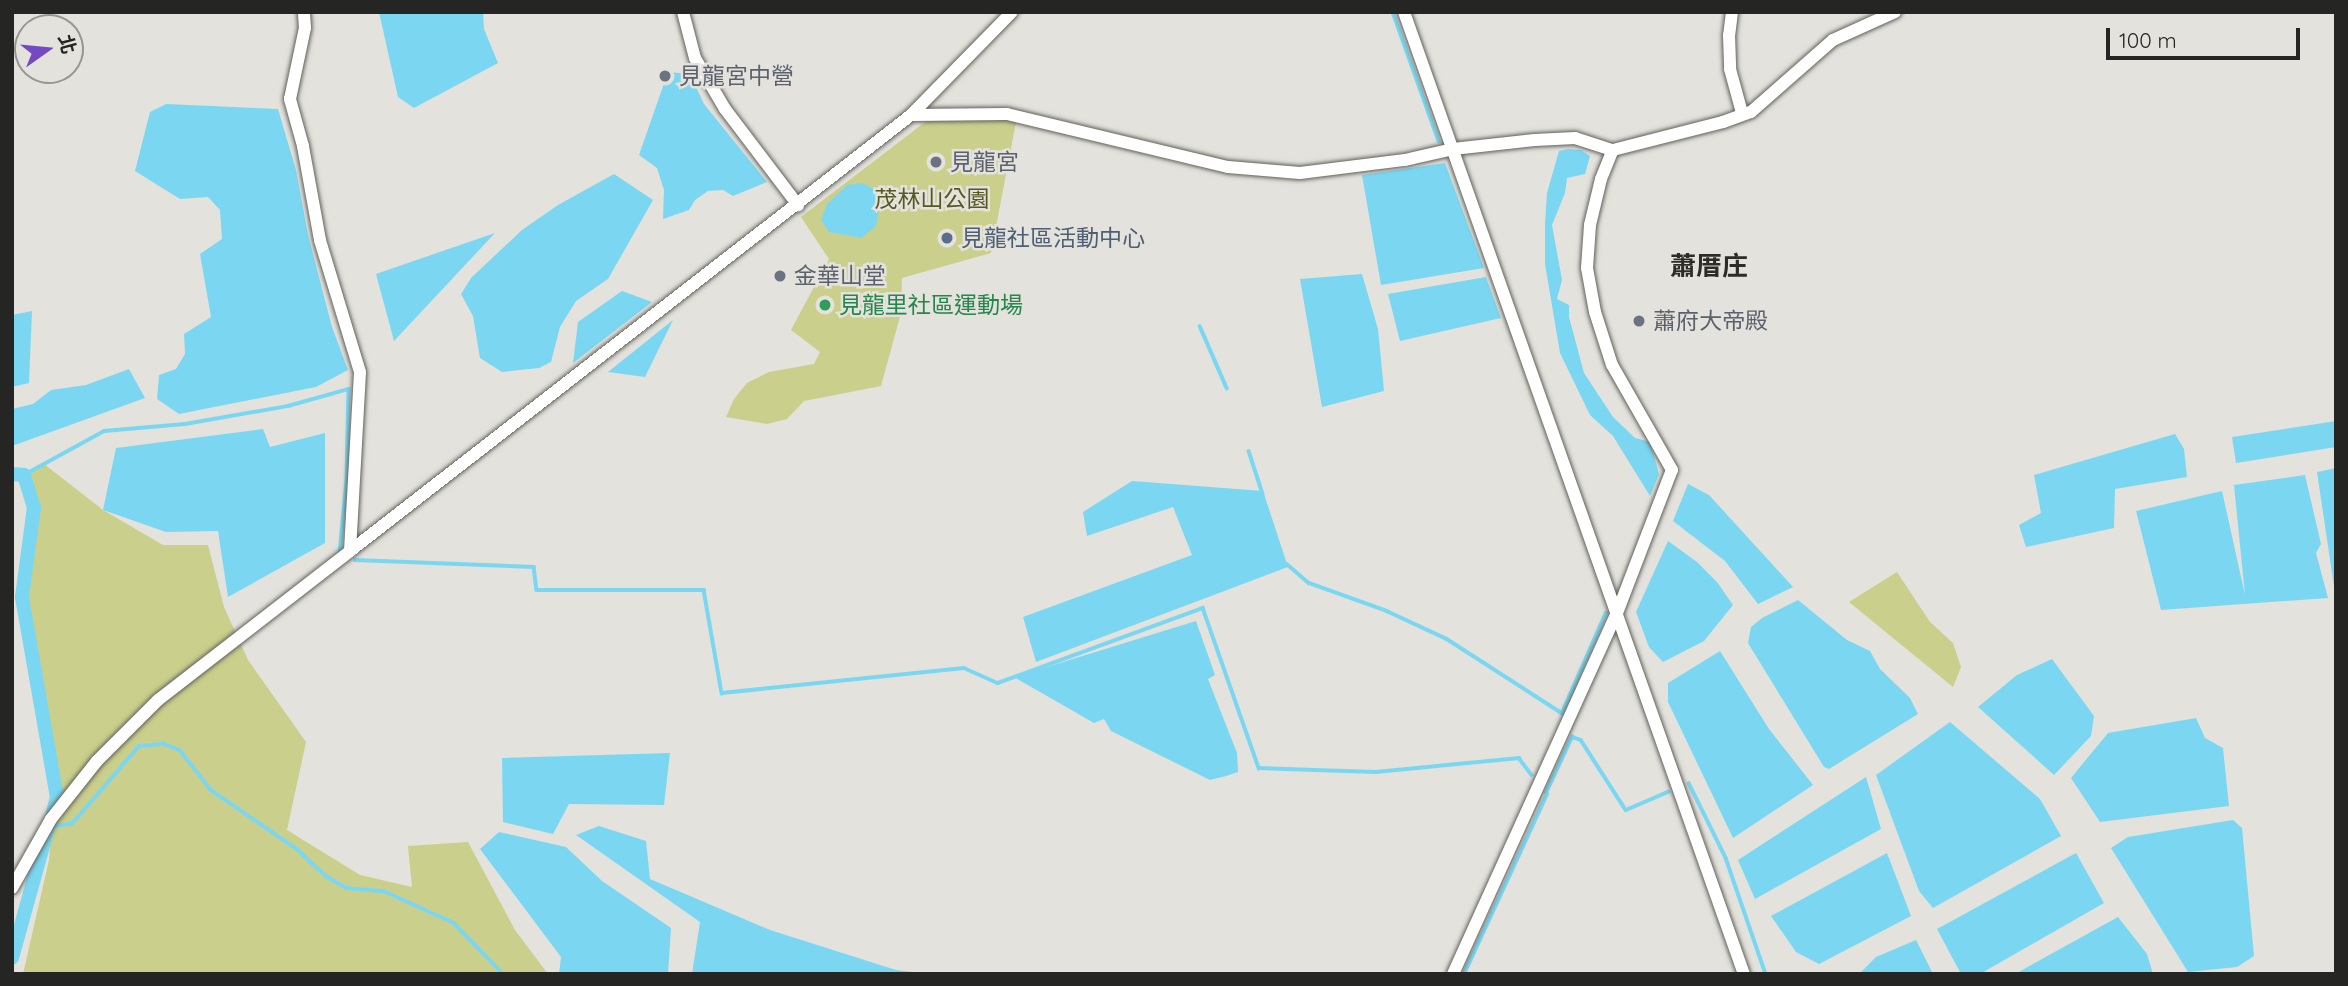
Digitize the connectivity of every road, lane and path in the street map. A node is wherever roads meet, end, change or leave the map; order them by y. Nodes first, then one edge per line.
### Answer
1 (304, 12) edge
2 (683, 12) edge
3 (1012, 12) edge
4 (1404, 12) edge
5 (1732, 12) edge
6 (1895, 12) edge
7 (1742, 113) junction
8 (911, 115) junction
9 (1453, 149) junction
10 (1614, 150) junction
11 (798, 205) junction
12 (350, 551) junction
13 (1617, 613) junction
14 (12, 887) edge
15 (1454, 974) edge
16 (1745, 974) edge

1 - 12 street
2 - 11 street
3 - 8 street
4 - 9 street
5 - 7 street
6 - 7 street
7 - 10 street
8 - 9 street
8 - 11 street
9 - 10 street
9 - 13 street
10 - 13 street
11 - 12 street
12 - 14 street
13 - 15 street
13 - 16 street

